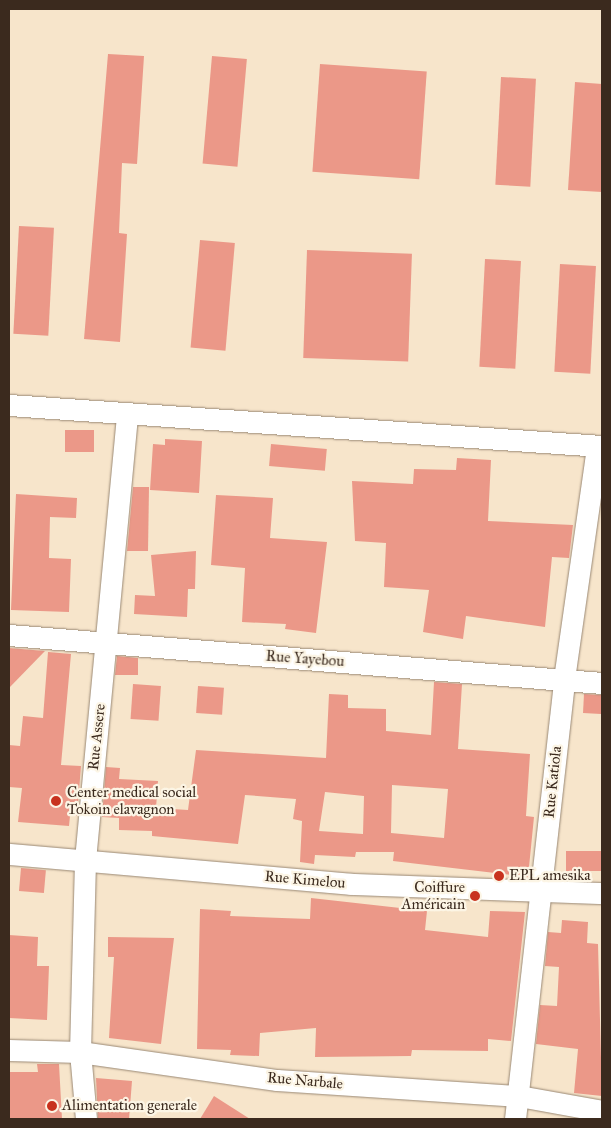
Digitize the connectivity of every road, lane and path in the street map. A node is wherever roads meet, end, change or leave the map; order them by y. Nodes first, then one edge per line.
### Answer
1 (9, 405) edge
2 (127, 416) junction
3 (600, 446) edge
4 (9, 635) edge
5 (106, 644) junction
6 (564, 679) junction
7 (602, 683) edge
8 (9, 854) edge
9 (85, 860) junction
10 (543, 888) junction
11 (602, 893) edge
12 (9, 1050) edge
13 (80, 1052) junction
14 (519, 1096) junction
15 (602, 1111) edge
16 (86, 1119) edge
17 (515, 1119) edge

1 - 2 street
2 - 3 street
2 - 5 street, Rue Assere
3 - 6 street, Rue Katiola
4 - 5 street, Rue Yayebou
5 - 6 street, Rue Yayebou
5 - 9 street, Rue Assere
6 - 7 street, Rue Yayebou
6 - 10 street, Rue Katiola
8 - 9 street, Rue Kimelou
9 - 10 street, Rue Kimelou
9 - 13 street, Rue Assere
10 - 11 street, Rue Kimelou
10 - 14 street, Rue Katiola
12 - 13 street, Rue Narbale
13 - 14 street, Rue Narbale
13 - 16 street, Rue Assere
14 - 15 street, Rue Narbale
14 - 17 street, Rue Katiola

